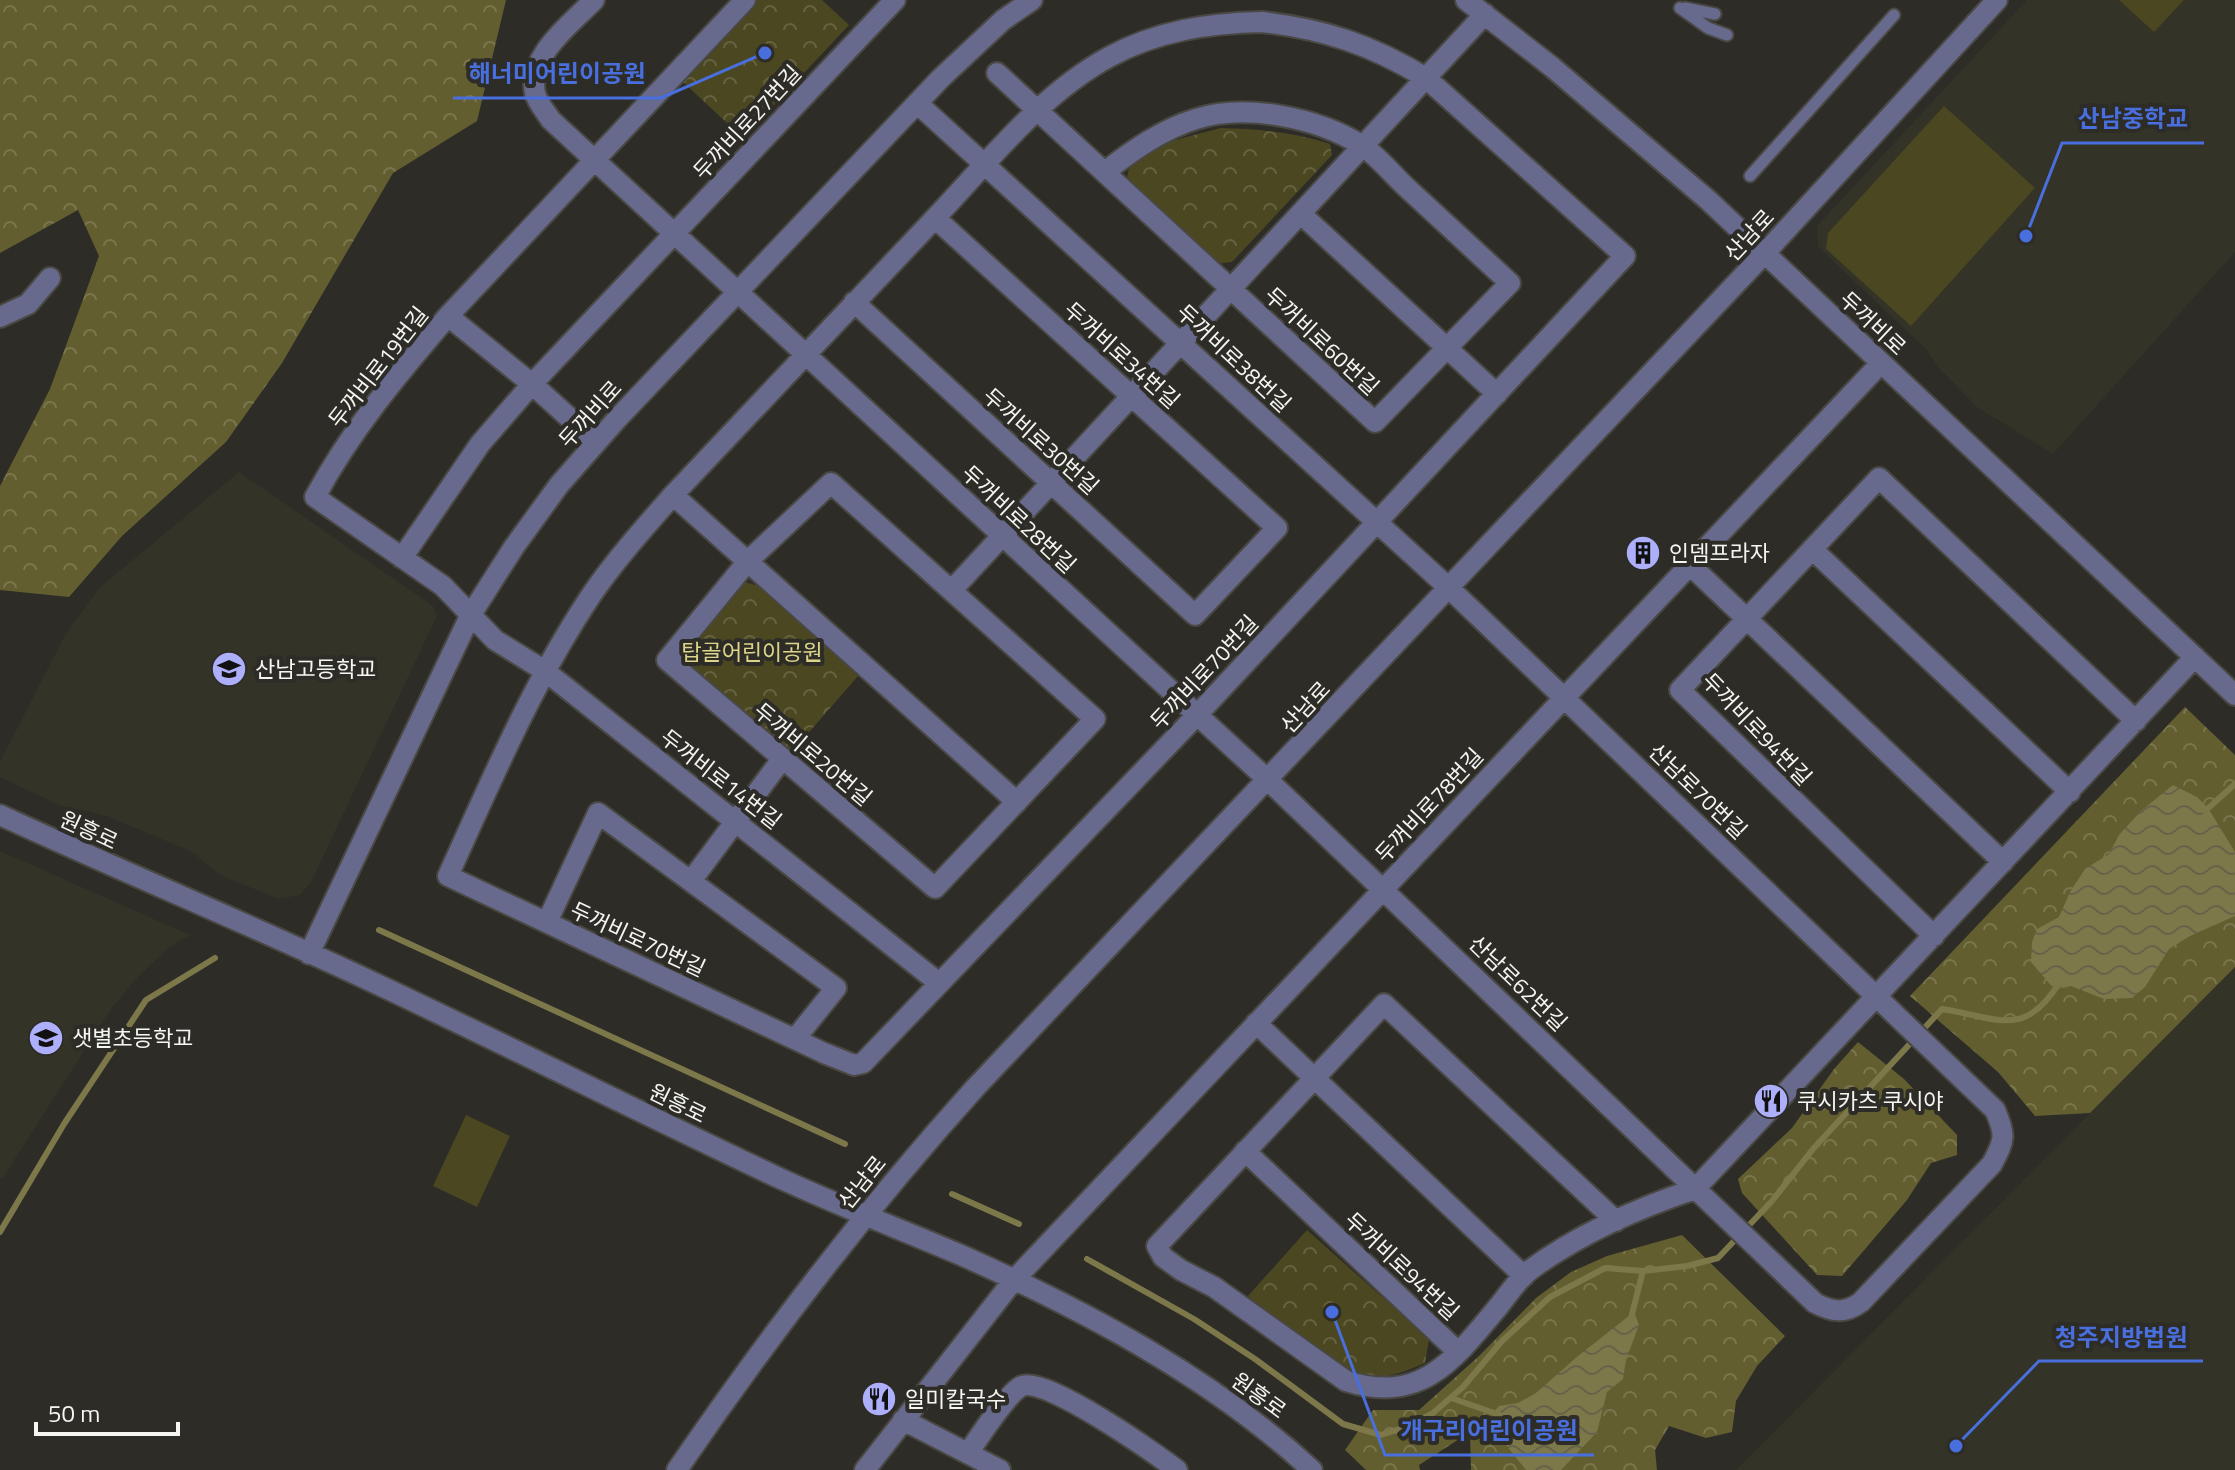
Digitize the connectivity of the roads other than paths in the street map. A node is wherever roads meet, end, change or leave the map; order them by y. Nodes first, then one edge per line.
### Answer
1 (594, 0) edge
2 (745, 0) edge
3 (895, 0) edge
4 (1032, 0) edge
5 (1466, 0) edge
6 (1997, 0) edge
7 (1485, 14) junction
8 (1715, 14) dead end
9 (1894, 15) dead end
10 (1727, 35) dead end
11 (997, 73) dead end
12 (1426, 78) junction
13 (917, 103) junction
14 (1038, 111) junction
15 (1363, 146) junction
16 (596, 161) junction
17 (985, 164) junction
18 (1106, 171) junction
19 (1750, 176) dead end
20 (1301, 214) junction
21 (935, 218) junction
22 (675, 234) junction
23 (1764, 254) junction
24 (50, 278) dead end
25 (1231, 289) junction
26 (738, 292) junction
27 (854, 302) junction
28 (448, 316) junction
29 (0, 317) edge
30 (1182, 343) junction
31 (1447, 348) junction
32 (806, 354) junction
33 (1881, 363) junction
34 (532, 384) junction
35 (1497, 394) junction
36 (1132, 396) junction
37 (596, 442) junction
38 (1051, 483) junction
39 (673, 495) junction
40 (315, 497) joint
41 (1377, 523) junction
42 (1002, 536) junction
43 (1812, 549) junction
44 (402, 558) junction
45 (748, 561) junction
46 (1690, 565) junction
47 (1449, 588) junction
48 (952, 590) junction
49 (1195, 615) joint
50 (470, 616) junction
51 (1746, 619) junction
52 (2195, 657) junction
53 (545, 671) junction
54 (2235, 695) edge
55 (1564, 697) junction
56 (1197, 715) junction
57 (2136, 721) junction
58 (782, 759) junction
59 (1268, 780) junction
60 (2070, 792) junction
61 (1017, 802) junction
62 (0, 815) edge
63 (735, 822) junction
64 (2003, 862) junction
65 (691, 881) junction
66 (1383, 888) junction
67 (547, 922) junction
68 (1934, 936) junction
69 (309, 954) junction
70 (939, 983) junction
71 (1877, 996) junction
72 (1256, 1023) junction
73 (795, 1039) junction
74 (1314, 1078) junction
75 (1245, 1151) junction
76 (1695, 1189) junction
77 (865, 1215) junction
78 (1616, 1221) junction
79 (1524, 1276) junction
80 (1013, 1281) junction
81 (1799, 1288) joint
82 (1457, 1351) junction
83 (903, 1420) junction
84 (968, 1453) junction
85 (677, 1470) edge
86 (865, 1470) edge
87 (1000, 1470) edge
88 (1177, 1470) edge
89 (1312, 1470) edge

1 - 16 street
2 - 16 street
3 - 22 street, 두꺼비로27번길
4 - 13 street, 두꺼비로
5 - 7 street, 두꺼비로
6 - 23 street, 산남로
7 - 12 street, 두꺼비로60번길
7 - 23 street, 두꺼비로
8 - 10 lane
9 - 19 lane
11 - 14 street, 두꺼비로60번길
12 - 14 street
12 - 15 street, 두꺼비로60번길
12 - 35 street, 두꺼비로70번길
13 - 17 street, 두꺼비로38번길
13 - 26 street, 두꺼비로
14 - 17 street
14 - 18 street, 두꺼비로60번길
15 - 18 street, 두꺼비로60번길
15 - 20 street, 두꺼비로60번길
15 - 31 street, 두꺼비로60번길
16 - 22 street
16 - 28 street
17 - 21 street
17 - 30 street, 두꺼비로38번길
18 - 25 street, 두꺼비로60번길
20 - 25 street, 두꺼비로60번길
20 - 31 street
21 - 27 street
21 - 36 street, 두꺼비로34번길
22 - 26 street
22 - 34 street, 두꺼비로27번길
23 - 33 street, 두꺼비로
23 - 47 street, 산남로
24 - 29 street
25 - 30 street, 두꺼비로60번길
25 - 31 street, 두꺼비로60번길
26 - 32 street, 두꺼비로28번길
26 - 37 street, 두꺼비로
27 - 32 street
27 - 38 street, 두꺼비로30번길
28 - 34 street, 두꺼비로19번길
28 - 40 street, 두꺼비로19번길
30 - 36 street, 두꺼비로60번길
30 - 41 street, 두꺼비로38번길
31 - 35 street
32 - 39 street
32 - 42 street, 두꺼비로28번길
33 - 46 street, 두꺼비로78번길
33 - 52 street, 두꺼비로
34 - 37 street, 두꺼비로19번길
34 - 44 street
35 - 41 street, 두꺼비로70번길
36 - 38 street, 두꺼비로60번길
36 - 49 street, 두꺼비로34번길
37 - 50 street, 두꺼비로
38 - 42 street, 두꺼비로60번길
38 - 49 street, 두꺼비로30번길
39 - 45 street
39 - 53 street
40 - 44 street, 두꺼비로14번길
41 - 47 street, 두꺼비로38번길
41 - 56 street, 두꺼비로70번길
42 - 48 street, 두꺼비로60번길
42 - 56 street, 두꺼비로28번길
43 - 51 street, 두꺼비로94번길
43 - 57 street, 두꺼비로94번길
43 - 60 street
44 - 50 street, 두꺼비로14번길
45 - 48 street, 두꺼비로20번길
45 - 58 street, 두꺼비로20번길
45 - 61 street
46 - 51 street
46 - 55 street, 두꺼비로78번길
47 - 55 street, 산남로70번길
47 - 59 street, 산남로
48 - 61 street, 두꺼비로20번길
50 - 53 street, 두꺼비로14번길
50 - 69 street, 두꺼비로
51 - 64 street
51 - 68 street, 두꺼비로94번길
52 - 54 street, 두꺼비로
52 - 57 street, 두꺼비로94번길
53 - 63 street, 두꺼비로14번길
53 - 67 street, 두꺼비로70번길
55 - 66 street, 두꺼비로78번길
55 - 71 street, 산남로70번길
56 - 59 street, 두꺼비로28번길
56 - 70 street, 두꺼비로70번길
57 - 60 street, 두꺼비로94번길
58 - 61 street, 두꺼비로20번길
58 - 63 street
59 - 66 street, 산남로62번길
59 - 77 street, 산남로
60 - 64 street, 두꺼비로94번길
62 - 69 street, 원흥로
63 - 65 street
63 - 70 street, 두꺼비로14번길
64 - 68 street, 두꺼비로94번길
65 - 67 street, 두꺼비로70번길
65 - 73 street, 두꺼비로70번길
66 - 72 street, 두꺼비로78번길
66 - 76 street, 산남로62번길
67 - 73 street, 두꺼비로70번길
68 - 71 street, 두꺼비로94번길
69 - 77 street, 원흥로
70 - 73 street, 두꺼비로70번길
71 - 76 street, 두꺼비로94번길
71 - 81 street, 산남로70번길
72 - 74 street
72 - 80 street, 두꺼비로78번길
74 - 75 street
74 - 78 street
74 - 79 street
75 - 82 street, 두꺼비로94번길
75 - 82 street, 두꺼비로94번길
76 - 78 street, 두꺼비로94번길
76 - 81 street, 산남로62번길
77 - 80 street, 원흥로
77 - 85 street, 산남로
78 - 79 street, 두꺼비로94번길
79 - 82 street, 두꺼비로94번길
80 - 83 street, 두꺼비로78번길
80 - 89 street, 원흥로
83 - 84 street
83 - 86 street, 두꺼비로78번길
84 - 87 street
84 - 88 street

